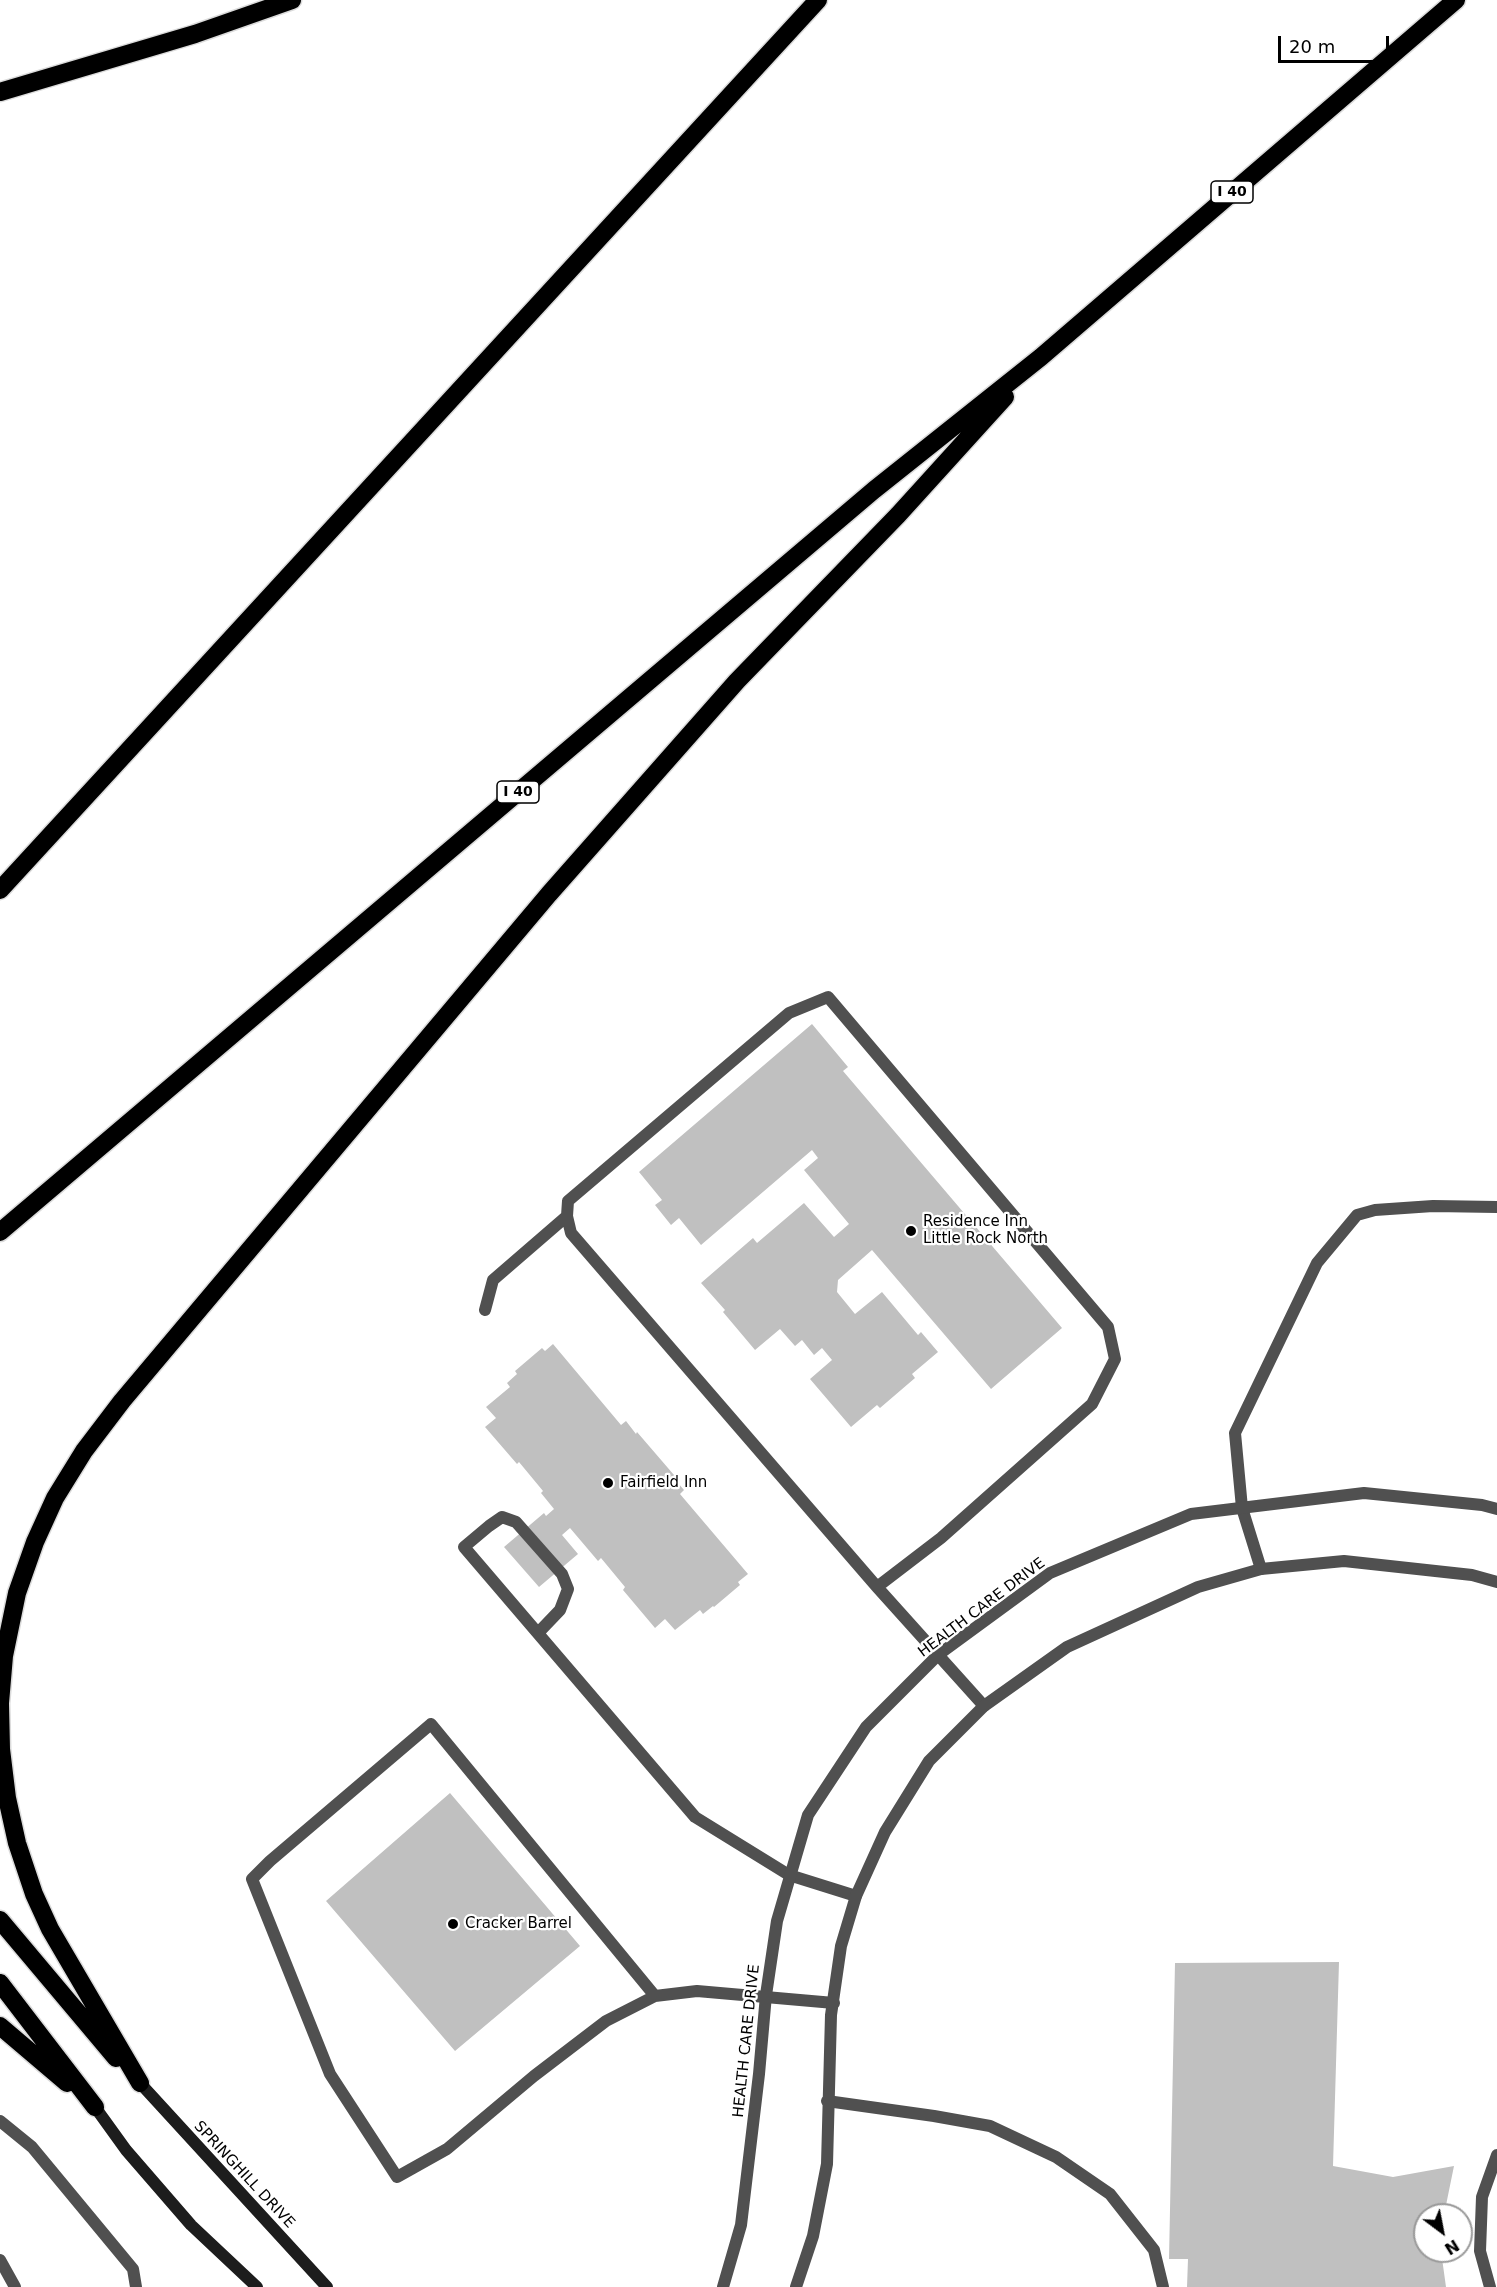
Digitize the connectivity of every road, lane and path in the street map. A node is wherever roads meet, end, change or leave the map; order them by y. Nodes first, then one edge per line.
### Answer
1 (292, 0) edge
2 (818, 0) edge
3 (1456, 0) edge
4 (0, 92) edge
5 (1041, 357) junction
6 (0, 890) edge
7 (1497, 1208) edge
8 (567, 1216) junction
9 (0, 1232) edge
10 (485, 1311) dead end
11 (1242, 1508) junction
12 (1497, 1509) edge
13 (1261, 1569) junction
14 (1497, 1582) edge
15 (877, 1587) junction
16 (538, 1633) junction
17 (938, 1655) junction
18 (0, 1704) edge
19 (984, 1706) junction
20 (789, 1875) junction
21 (856, 1896) junction
22 (0, 1920) edge
23 (0, 1983) edge
24 (766, 1995) junction
25 (655, 1996) junction
26 (834, 2002) junction
27 (0, 2026) edge
28 (140, 2083) junction
29 (827, 2101) junction
30 (95, 2107) junction
31 (0, 2121) edge
32 (1497, 2155) edge
33 (0, 2260) edge
34 (15, 2287) edge
35 (136, 2287) edge
36 (258, 2287) edge
37 (327, 2287) edge
38 (723, 2287) edge
39 (796, 2287) edge
40 (1163, 2287) edge
41 (1490, 2287) edge

1 - 4 highway
2 - 6 highway
3 - 5 highway, I 40
5 - 9 highway, I 40
5 - 18 highway
7 - 11 street
8 - 10 street
8 - 15 street
8 - 15 street
11 - 12 street, HEALTH CARE DRIVE
11 - 13 street
11 - 17 street, HEALTH CARE DRIVE
13 - 14 street
13 - 19 street
15 - 17 street
16 - 16 street
16 - 20 street
17 - 19 street
17 - 20 street, HEALTH CARE DRIVE
18 - 28 highway
19 - 21 street
20 - 21 street
20 - 24 street, HEALTH CARE DRIVE
21 - 26 street
22 - 28 highway
23 - 30 highway
24 - 25 street
24 - 26 street
24 - 38 street, HEALTH CARE DRIVE
25 - 25 street
26 - 29 street
27 - 30 highway
28 - 37 main road, SPRINGHILL DRIVE
29 - 39 street
29 - 40 street
30 - 36 main road
31 - 35 street
32 - 41 street
33 - 34 street

